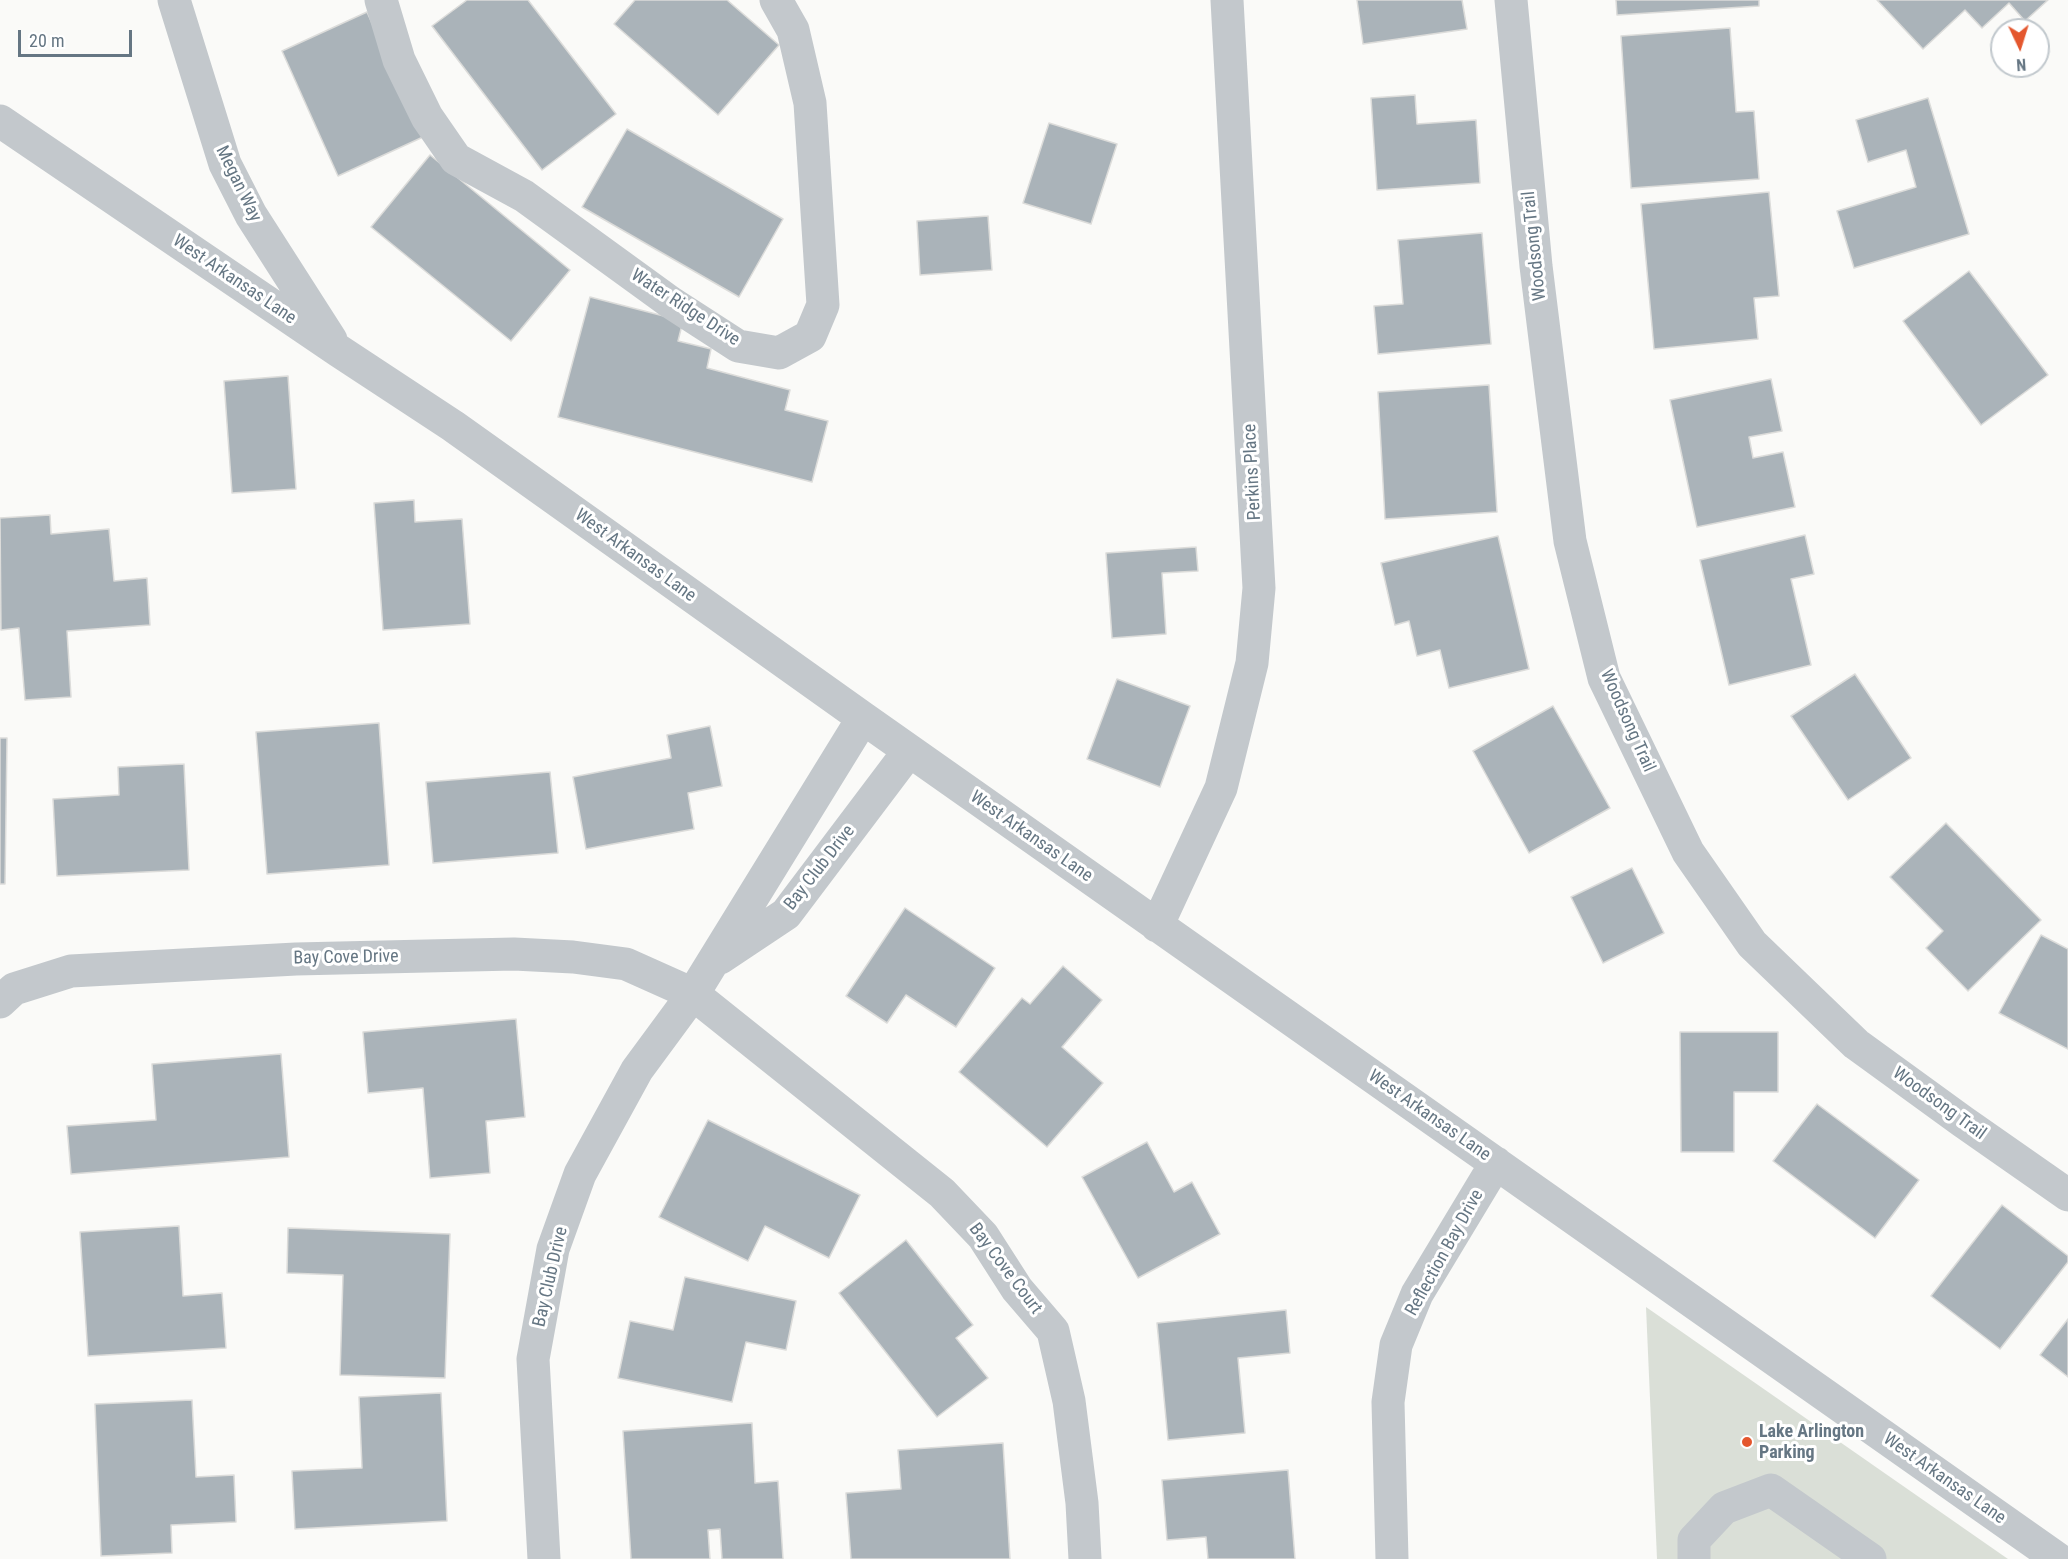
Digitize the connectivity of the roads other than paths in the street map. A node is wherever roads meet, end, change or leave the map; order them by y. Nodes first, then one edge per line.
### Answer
1 (174, 0) edge
2 (381, 0) edge
3 (776, 0) edge
4 (1227, 0) edge
5 (1511, 0) edge
6 (0, 122) edge
7 (339, 351) junction
8 (863, 718) junction
9 (909, 751) junction
10 (1157, 926) junction
11 (711, 964) junction
12 (693, 994) junction
13 (0, 1002) edge
14 (1496, 1163) junction
15 (2068, 1195) edge
16 (543, 1559) edge
17 (1085, 1559) edge
18 (1392, 1559) edge
19 (1694, 1559) edge
20 (1870, 1559) edge
21 (2058, 1559) edge

1 - 7 street, Megan Way
2 - 3 street, Water Ridge Drive
4 - 10 street, Perkins Place
5 - 15 street, Woodsong Trail
6 - 7 street, West Arkansas Lane
7 - 8 street, West Arkansas Lane
8 - 9 street, West Arkansas Lane
8 - 11 street, Bay Club Drive
9 - 10 street, West Arkansas Lane
9 - 11 street, Bay Club Drive
10 - 14 street, West Arkansas Lane
11 - 12 street, Bay Club Drive
12 - 13 street, Bay Cove Drive
12 - 16 street, Bay Club Drive
12 - 17 street, Bay Cove Court
14 - 18 street, Reflection Bay Drive
14 - 21 street, West Arkansas Lane
19 - 20 street

